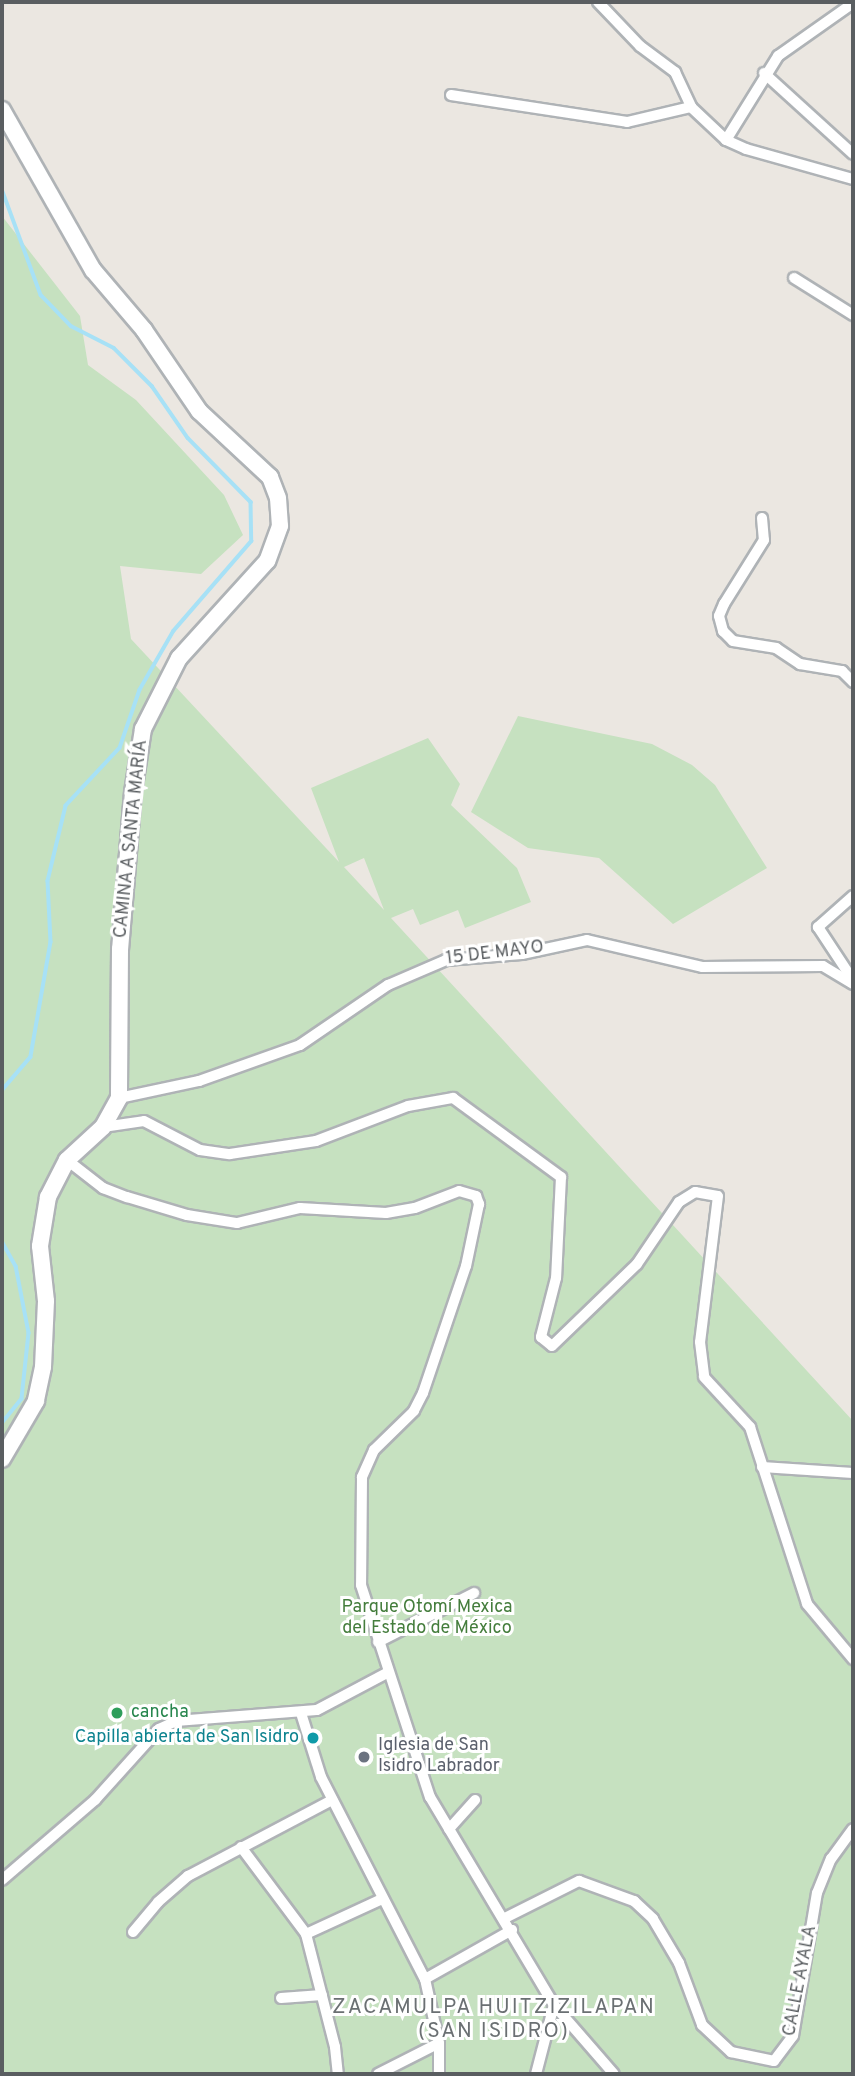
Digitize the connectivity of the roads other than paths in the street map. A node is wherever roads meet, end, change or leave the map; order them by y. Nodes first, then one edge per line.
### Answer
1 (598, 2) edge
2 (853, 3) edge
3 (764, 73) junction
4 (451, 95) dead end
5 (691, 107) junction
6 (2, 110) edge
7 (726, 140) junction
8 (853, 154) edge
9 (853, 179) edge
10 (794, 278) dead end
11 (853, 315) edge
12 (762, 518) dead end
13 (853, 682) edge
14 (853, 896) edge
15 (853, 982) edge
16 (119, 1098) junction
17 (103, 1128) junction
18 (67, 1160) junction
19 (2, 1459) edge
20 (762, 1467) junction
21 (853, 1473) edge
22 (474, 1593) dead end
23 (378, 1642) junction
24 (853, 1659) edge
25 (387, 1673) junction
26 (301, 1713) junction
27 (332, 1800) junction
28 (475, 1800) dead end
29 (449, 1829) junction
30 (853, 1829) edge
31 (241, 1847) junction
32 (2, 1880) edge
33 (382, 1899) junction
34 (505, 1918) junction
35 (512, 1930) junction
36 (133, 1932) dead end
37 (306, 1934) junction
38 (425, 1979) junction
39 (322, 1995) junction
40 (281, 1998) dead end
41 (554, 2005) junction
42 (439, 2043) junction
43 (338, 2074) edge
44 (378, 2074) edge
45 (439, 2074) edge
46 (536, 2074) edge
47 (614, 2074) edge

1 - 5 street
2 - 3 street
3 - 7 street
3 - 8 street
4 - 5 street
5 - 7 street
6 - 16 main road, CAMINA A SANTA MARÍA
7 - 9 street
10 - 11 street
12 - 13 street
14 - 15 street
15 - 16 street, 15 DE MAYO
16 - 17 main road, CAMINA A SANTA MARÍA
17 - 18 main road, CAMINA A SANTA MARÍA
17 - 20 street
18 - 19 main road, CAMINA A SANTA MARÍA
18 - 23 street
20 - 21 street
20 - 24 street
22 - 23 street
23 - 25 street
25 - 26 street
25 - 29 street
26 - 27 street
26 - 32 street
27 - 31 street
27 - 33 street
28 - 29 street
29 - 34 street
30 - 34 street, CALLE AYALA
31 - 36 street
31 - 37 street
33 - 37 street
33 - 38 street
34 - 35 street
35 - 38 street
35 - 41 street
37 - 39 street
38 - 42 street
39 - 40 street
39 - 43 street
41 - 46 street
41 - 47 street
42 - 44 street
42 - 45 street

